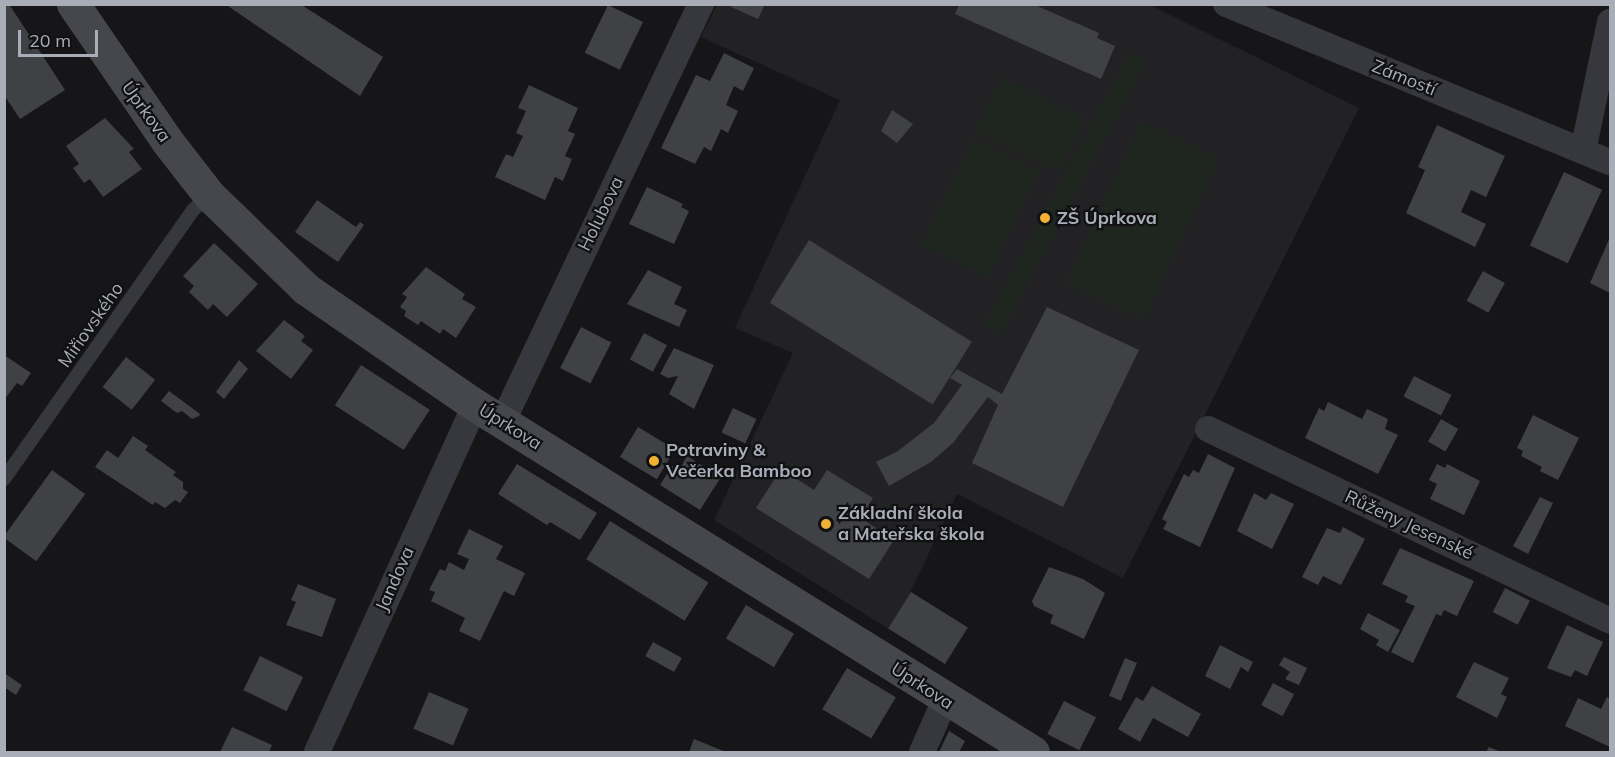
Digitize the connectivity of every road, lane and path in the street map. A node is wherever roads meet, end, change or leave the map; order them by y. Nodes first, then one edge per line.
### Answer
1 (73, 4) edge
2 (701, 4) edge
3 (1226, 4) edge
4 (1611, 22) edge
5 (1583, 151) junction
6 (1611, 162) edge
7 (209, 195) junction
8 (475, 405) junction
9 (502, 423) junction
10 (1208, 429) dead end
11 (4, 479) edge
12 (1611, 621) edge
13 (945, 700) junction
14 (317, 753) edge
15 (922, 753) edge
16 (1033, 753) edge

1 - 7 street, Úprkova
2 - 9 street, Holubova
3 - 5 street, Zámostí
4 - 5 street
5 - 6 street, Zámostí
7 - 8 street, Úprkova
7 - 11 lane, Miřiovského
8 - 9 street, Úprkova
8 - 14 street, Jandova
9 - 13 street, Úprkova
10 - 12 street, Růženy Jesenské
13 - 15 street
13 - 16 street, Úprkova

